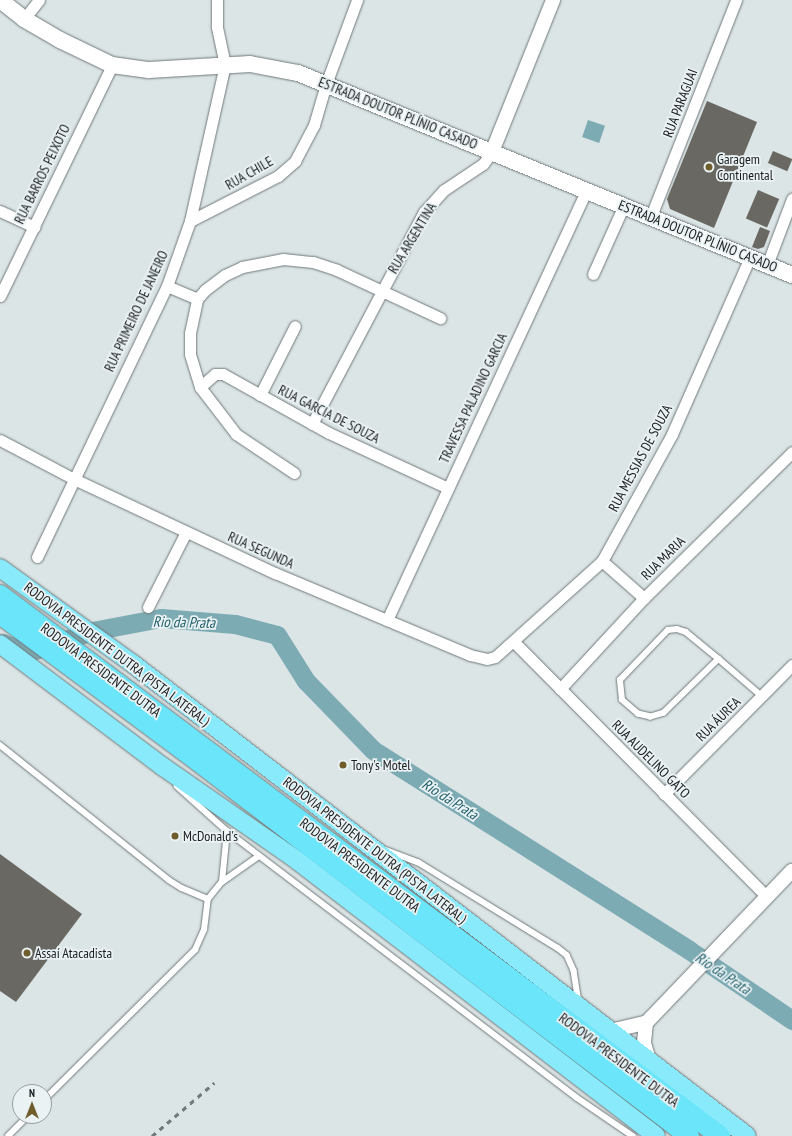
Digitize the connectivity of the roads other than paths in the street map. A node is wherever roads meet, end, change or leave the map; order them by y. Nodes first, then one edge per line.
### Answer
1 (0, 0) edge
2 (39, 0) edge
3 (217, 0) edge
4 (357, 0) edge
5 (553, 0) edge
6 (736, 0) edge
7 (24, 19) junction
8 (112, 65) junction
9 (225, 65) junction
10 (326, 84) junction
11 (492, 152) junction
12 (587, 190) junction
13 (792, 199) edge
14 (624, 205) junction
15 (0, 211) edge
16 (651, 216) junction
17 (190, 222) junction
18 (34, 227) junction
19 (750, 257) junction
20 (767, 265) junction
21 (594, 274) dead end
22 (792, 275) edge
23 (167, 286) junction
24 (382, 289) junction
25 (0, 296) edge
26 (197, 299) junction
27 (440, 318) dead end
28 (295, 326) dead end
29 (200, 387) junction
30 (260, 395) junction
31 (312, 424) junction
32 (0, 440) edge
33 (792, 452) edge
34 (294, 473) dead end
35 (74, 479) junction
36 (448, 488) junction
37 (186, 532) junction
38 (37, 557) dead end
39 (602, 561) junction
40 (0, 568) edge
41 (0, 594) edge
42 (644, 598) junction
43 (148, 607) dead end
44 (8, 613) edge
45 (387, 620) junction
46 (514, 642) junction
47 (0, 644) edge
48 (719, 659) junction
49 (792, 665) edge
50 (82, 666) junction
51 (560, 689) junction
52 (762, 696) junction
53 (0, 745) edge
54 (162, 766) junction
55 (664, 794) junction
56 (227, 831) junction
57 (368, 845) junction
58 (259, 856) junction
59 (792, 871) edge
60 (222, 882) junction
61 (766, 896) junction
62 (208, 899) junction
63 (580, 1009) junction
64 (646, 1023) junction
65 (610, 1031) junction
66 (649, 1061) junction
67 (52, 1092) edge
68 (20, 1124) edge
69 (8, 1136) edge
70 (633, 1136) edge
71 (656, 1136) edge
72 (689, 1136) edge
73 (720, 1136) edge
74 (747, 1136) edge

1 - 7 main road, ESTRADA DOUTOR PLÍNIO CASADO
2 - 7 street
3 - 9 street
4 - 10 street, RUA CHILE
5 - 11 street, RUA ARGENTINA
6 - 16 street, RUA PARAGUAI
7 - 8 main road, ESTRADA DOUTOR PLÍNIO CASADO
8 - 9 main road, ESTRADA DOUTOR PLÍNIO CASADO
8 - 18 street, RUA BARROS PEIXOTO
9 - 10 main road, ESTRADA DOUTOR PLÍNIO CASADO
9 - 17 street, RUA PRIMEIRO DE JANEIRO
10 - 11 main road, ESTRADA DOUTOR PLÍNIO CASADO
10 - 17 street, RUA CHILE
11 - 12 main road, ESTRADA DOUTOR PLÍNIO CASADO
11 - 24 street, RUA ARGENTINA
12 - 14 main road, ESTRADA DOUTOR PLÍNIO CASADO
12 - 36 street, TRAVESSA PALADINO GARCIA
13 - 20 street
14 - 16 main road, ESTRADA DOUTOR PLÍNIO CASADO
14 - 21 street
15 - 18 street
16 - 19 main road, ESTRADA DOUTOR PLÍNIO CASADO
17 - 23 street, RUA PRIMEIRO DE JANEIRO
18 - 25 street, RUA BARROS PEIXOTO
19 - 20 main road, ESTRADA DOUTOR PLÍNIO CASADO
19 - 39 street, RUA MESSIAS DE SOUZA
20 - 22 main road, ESTRADA DOUTOR PLÍNIO CASADO
23 - 26 street
23 - 35 street, RUA PRIMEIRO DE JANEIRO
24 - 26 street
24 - 27 street
24 - 31 street, RUA ARGENTINA
26 - 29 street
28 - 30 street
29 - 30 street, RUA GARCIA DE SOUZA
29 - 34 street
30 - 31 street, RUA GARCIA DE SOUZA
31 - 36 street, RUA GARCIA DE SOUZA
32 - 35 street, RUA SEGUNDA
33 - 42 street, RUA MARIA
35 - 37 street, RUA SEGUNDA
35 - 38 street, RUA PRIMEIRO DE JANEIRO
36 - 45 street, TRAVESSA PALADINO GARCIA
37 - 43 street
37 - 45 street, RUA SEGUNDA
39 - 42 street
39 - 46 street, RUA MESSIAS DE SOUZA
40 - 57 highway, RODOVIA PRESIDENTE DUTRA (PISTA LATERAL)
41 - 44 highway, RODOVIA PRESIDENTE DUTRA
42 - 51 street, RUA MARIA
44 - 50 highway, RODOVIA PRESIDENTE DUTRA
45 - 46 street, RUA SEGUNDA
46 - 51 street, RUA AUDELINO GATO
47 - 54 highway
48 - 48 lane
48 - 52 lane
49 - 52 street, RUA ÁUREA
50 - 72 highway, RODOVIA PRESIDENTE DUTRA
50 - 73 highway, RODOVIA PRESIDENTE DUTRA
51 - 55 street, RUA AUDELINO GATO
52 - 55 street, RUA ÁUREA
53 - 62 lane
54 - 56 lane
54 - 71 highway
55 - 61 street, RUA AUDELINO GATO
56 - 58 lane
56 - 60 lane
57 - 63 highway, RODOVIA PRESIDENTE DUTRA (PISTA LATERAL)
57 - 63 lane
58 - 60 lane
58 - 70 lane
59 - 61 street
60 - 62 lane
61 - 64 street
62 - 67 lane
63 - 65 highway, RODOVIA PRESIDENTE DUTRA (PISTA LATERAL)
64 - 65 street
64 - 66 street
65 - 66 highway, RODOVIA PRESIDENTE DUTRA (PISTA LATERAL)
66 - 74 highway, RODOVIA PRESIDENTE DUTRA (PISTA LATERAL)
68 - 69 lane

